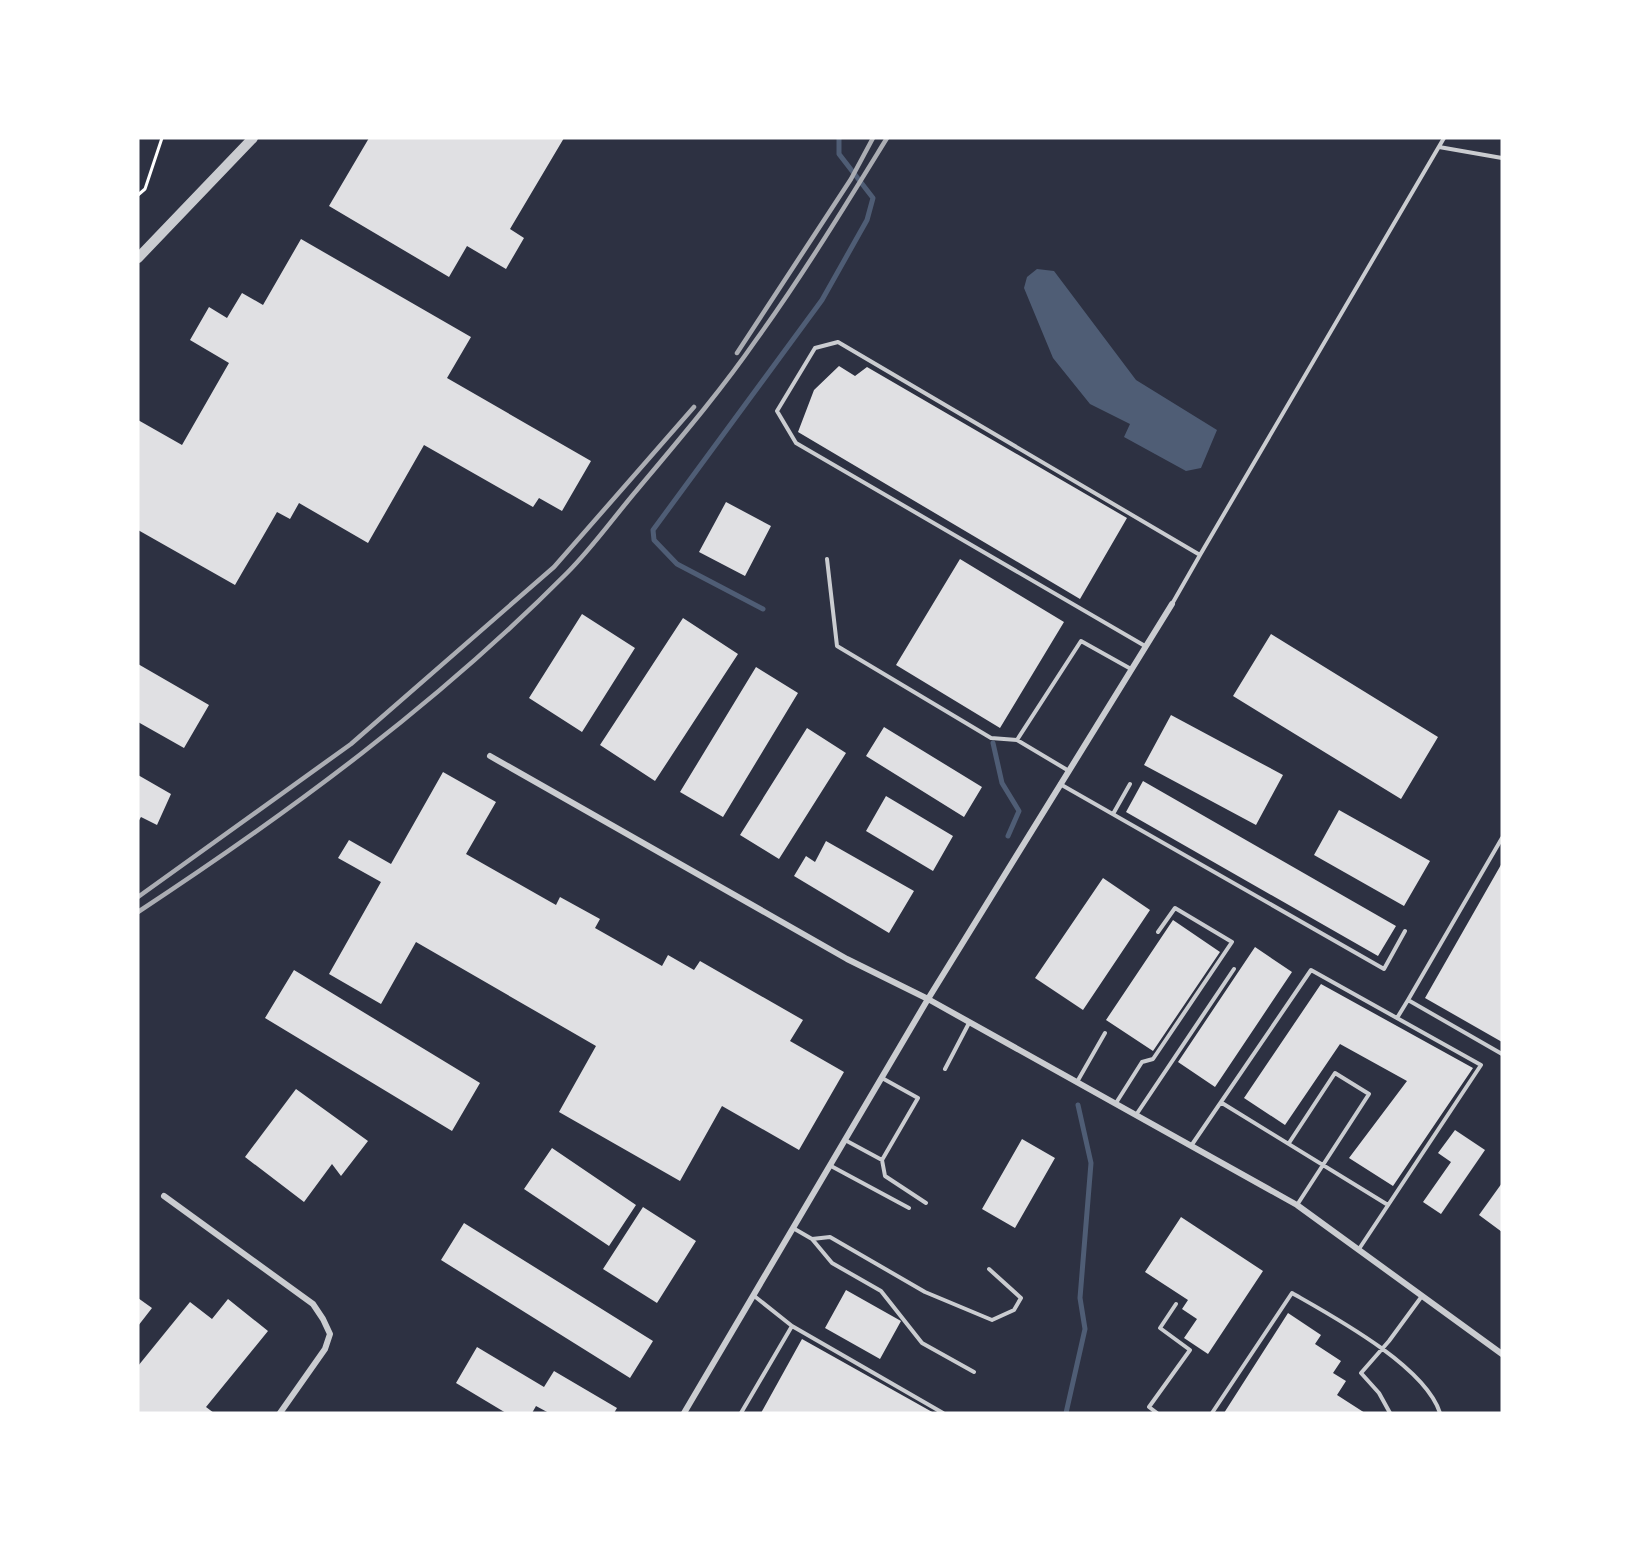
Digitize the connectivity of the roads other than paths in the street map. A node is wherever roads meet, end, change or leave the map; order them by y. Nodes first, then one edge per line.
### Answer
1 (253, 138) edge
2 (1444, 138) edge
3 (1439, 147) junction
4 (1502, 158) edge
5 (138, 258) edge
6 (1200, 555) junction
7 (827, 560) dead end
8 (1172, 604) joint
9 (1145, 646) junction
10 (1131, 669) junction
11 (1017, 740) junction
12 (490, 756) dead end
13 (1069, 771) junction
14 (1060, 784) junction
15 (1130, 784) dead end
16 (1113, 815) junction
17 (1502, 838) edge
18 (1405, 931) dead end
19 (1158, 932) dead end
20 (1234, 969) dead end
21 (928, 999) junction
22 (1407, 1000) junction
23 (1397, 1018) junction
24 (969, 1022) junction
25 (1105, 1033) dead end
26 (1502, 1054) edge
27 (945, 1069) dead end
28 (882, 1078) junction
29 (1077, 1082) junction
30 (1222, 1103) junction
31 (1116, 1104) junction
32 (1136, 1115) junction
33 (845, 1140) junction
34 (1288, 1143) junction
35 (1191, 1146) junction
36 (882, 1160) junction
37 (1323, 1165) junction
38 (830, 1166) junction
39 (164, 1196) dead end
40 (926, 1203) dead end
41 (1297, 1204) junction
42 (1388, 1205) junction
43 (909, 1208) dead end
44 (793, 1228) junction
45 (812, 1239) junction
46 (1359, 1249) junction
47 (989, 1269) dead end
48 (753, 1295) junction
49 (1423, 1296) junction
50 (1176, 1304) dead end
51 (792, 1326) junction
52 (1382, 1349) junction
53 (1501, 1352) edge
54 (974, 1372) dead end
55 (280, 1413) edge
56 (685, 1413) edge
57 (741, 1413) edge
58 (943, 1413) edge
59 (1157, 1413) edge
60 (1212, 1413) edge
61 (1390, 1413) edge
62 (1440, 1413) edge

1 - 5 street
2 - 3 lane
3 - 4 lane
3 - 6 lane
6 - 8 lane
6 - 9 lane
7 - 11 lane
8 - 9 street
9 - 10 street
10 - 11 lane
10 - 13 street
11 - 13 lane
12 - 21 street
13 - 14 street
14 - 16 lane
14 - 21 street
15 - 16 lane
16 - 18 lane
17 - 22 lane
19 - 31 lane
20 - 32 lane
21 - 24 street
21 - 28 street
22 - 23 lane
22 - 26 lane
23 - 30 lane
23 - 42 lane
24 - 27 lane
24 - 29 street
25 - 29 lane
28 - 33 street
28 - 36 lane
29 - 31 street
30 - 34 lane
30 - 35 lane
31 - 32 street
32 - 35 street
33 - 36 lane
33 - 38 street
34 - 37 lane
34 - 37 lane
35 - 41 street
36 - 40 lane
37 - 41 lane
37 - 42 lane
38 - 43 lane
38 - 44 street
39 - 55 street
41 - 46 street
42 - 46 lane
44 - 45 lane
44 - 48 street
45 - 47 lane
45 - 54 lane
46 - 49 street
48 - 51 lane
48 - 56 street
49 - 52 lane
49 - 53 street
50 - 59 lane
51 - 57 lane
51 - 58 lane
52 - 60 lane
52 - 61 lane
52 - 62 lane

